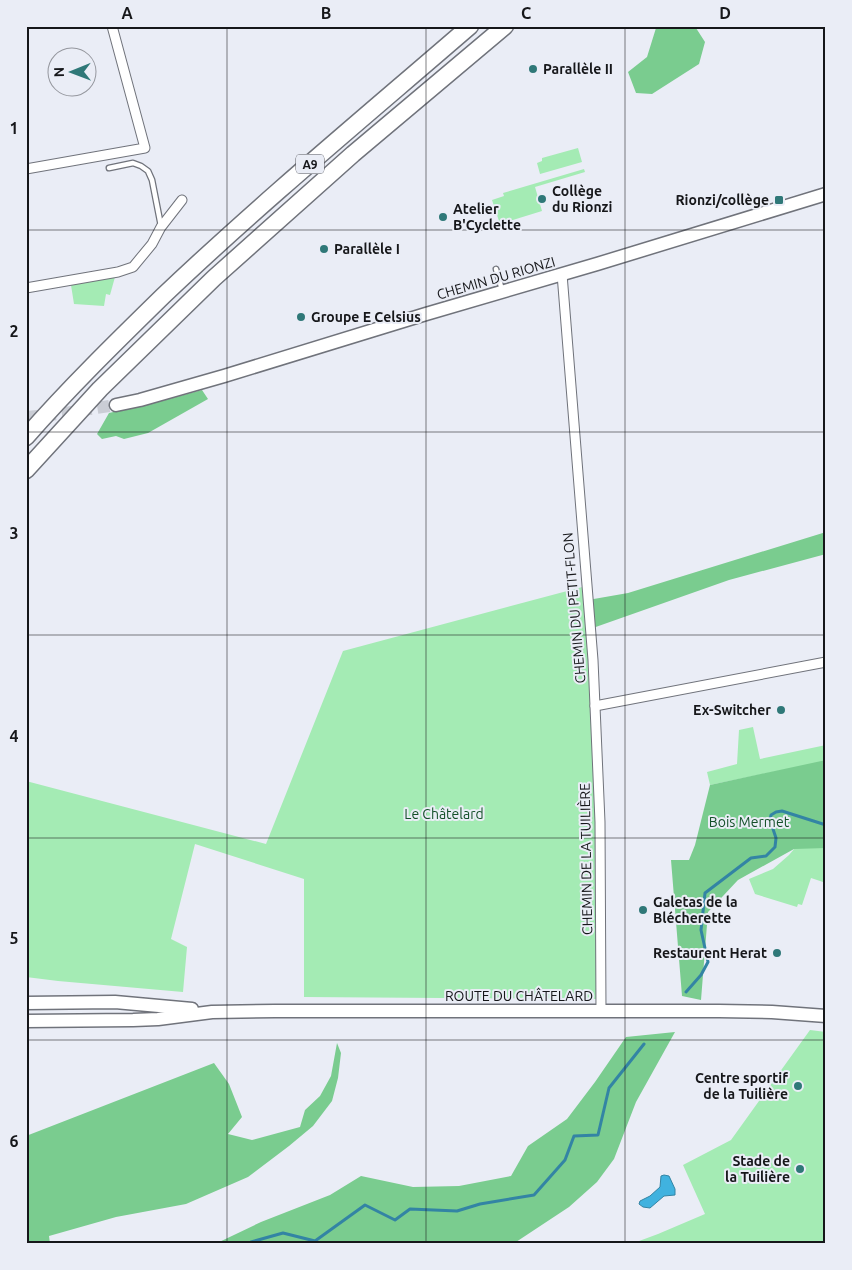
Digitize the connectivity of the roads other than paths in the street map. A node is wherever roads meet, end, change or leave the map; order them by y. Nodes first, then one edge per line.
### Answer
1 (112, 26) edge
2 (470, 26) edge
3 (505, 26) edge
4 (109, 168) dead end
5 (26, 169) edge
6 (826, 194) edge
7 (182, 200) dead end
8 (161, 226) junction
9 (496, 270) dead end
10 (562, 274) junction
11 (26, 288) edge
12 (503, 292) junction
13 (116, 405) tunnel mouth
14 (56, 436) junction
15 (26, 438) edge
16 (26, 470) edge
17 (26, 482) edge
18 (826, 662) edge
19 (595, 706) junction
20 (26, 1003) edge
21 (601, 1011) junction
22 (212, 1012) junction
23 (826, 1016) edge
24 (26, 1021) edge

1 - 5 street
2 - 15 highway, A9
3 - 14 highway, A9
4 - 8 lane
6 - 10 main road, CHEMIN DU RIONZI
7 - 8 street
8 - 11 street
9 - 12 lane
10 - 12 main road, CHEMIN DU RIONZI
10 - 19 street, CHEMIN DU PETIT-FLON
12 - 13 main road, CHEMIN DU RIONZI
14 - 16 highway, A9
14 - 17 highway
18 - 19 street
19 - 21 street, CHEMIN DE LA TUILIÈRE
20 - 22 main road, ROUTE DU CHÂTELARD
21 - 22 main road, ROUTE DU CHÂTELARD
21 - 23 main road, ROUTE DU CHÂTELARD
22 - 24 main road, ROUTE DU CHÂTELARD

